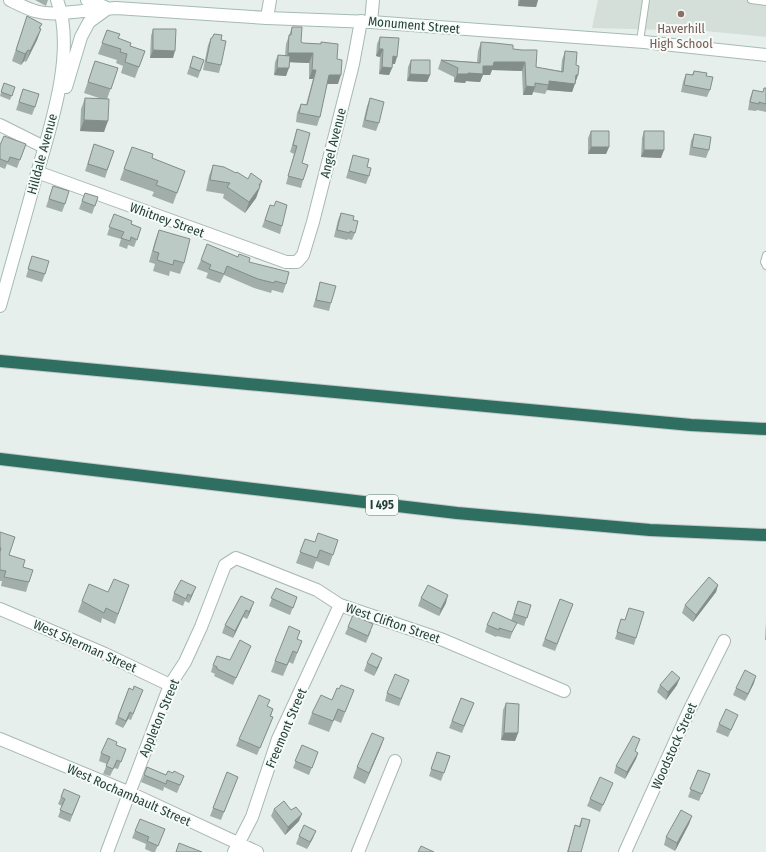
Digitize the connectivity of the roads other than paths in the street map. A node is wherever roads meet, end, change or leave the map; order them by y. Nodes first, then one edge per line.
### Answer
1 (10, 0) edge
2 (57, 0) edge
3 (87, 0) edge
4 (270, 0) edge
5 (373, 0) edge
6 (646, 0) edge
7 (751, 0) edge
8 (766, 2) edge
9 (127, 4) edge
10 (108, 8) junction
11 (62, 13) junction
12 (267, 18) junction
13 (366, 21) junction
14 (640, 41) junction
15 (766, 55) edge
16 (55, 105) junction
17 (0, 125) edge
18 (44, 147) junction
19 (37, 172) junction
20 (766, 255) edge
21 (296, 262) joint
22 (766, 266) edge
23 (2, 289) edge
24 (0, 306) edge
25 (0, 361) edge
26 (766, 429) edge
27 (0, 459) edge
28 (766, 535) edge
29 (225, 565) joint
30 (340, 605) junction
31 (0, 609) edge
32 (724, 641) dead end
33 (170, 685) junction
34 (564, 691) dead end
35 (0, 739) edge
36 (395, 761) dead end
37 (130, 793) junction
38 (236, 848) edge
39 (107, 852) edge
40 (257, 852) edge
41 (358, 852) edge
42 (626, 852) edge

1 - 11 street, Monument Street
2 - 11 street, Hilldale Avenue
3 - 10 street
4 - 12 street
5 - 13 street, Angel Avenue
6 - 14 lane
7 - 8 lane
9 - 10 street, Monument Street
9 - 12 street, Monument Street
10 - 11 street, Monument Street
10 - 16 street
11 - 16 street, Hilldale Avenue
12 - 13 street, Monument Street
13 - 14 street, Monument Street
13 - 21 street, Angel Avenue
14 - 15 street, Monument Street
16 - 18 street, Hilldale Avenue
17 - 18 street
18 - 19 street, Hilldale Avenue
19 - 21 street, Whitney Street
19 - 23 street, Hilldale Avenue
20 - 22 lane
23 - 24 street, Hilldale Avenue
25 - 26 highway
27 - 28 highway, I 495
29 - 30 street, West Clifton Street
29 - 33 street, Appleton Street
30 - 34 street, West Clifton Street
30 - 38 street, Freemont Street
31 - 33 street, West Sherman Street
32 - 42 street, Woodstock Street
33 - 37 street, Appleton Street
35 - 37 street, West Rochambault Street
36 - 41 street
37 - 38 street, West Rochambault Street
37 - 39 street, Appleton Street
38 - 40 street, West Rochambault Street

